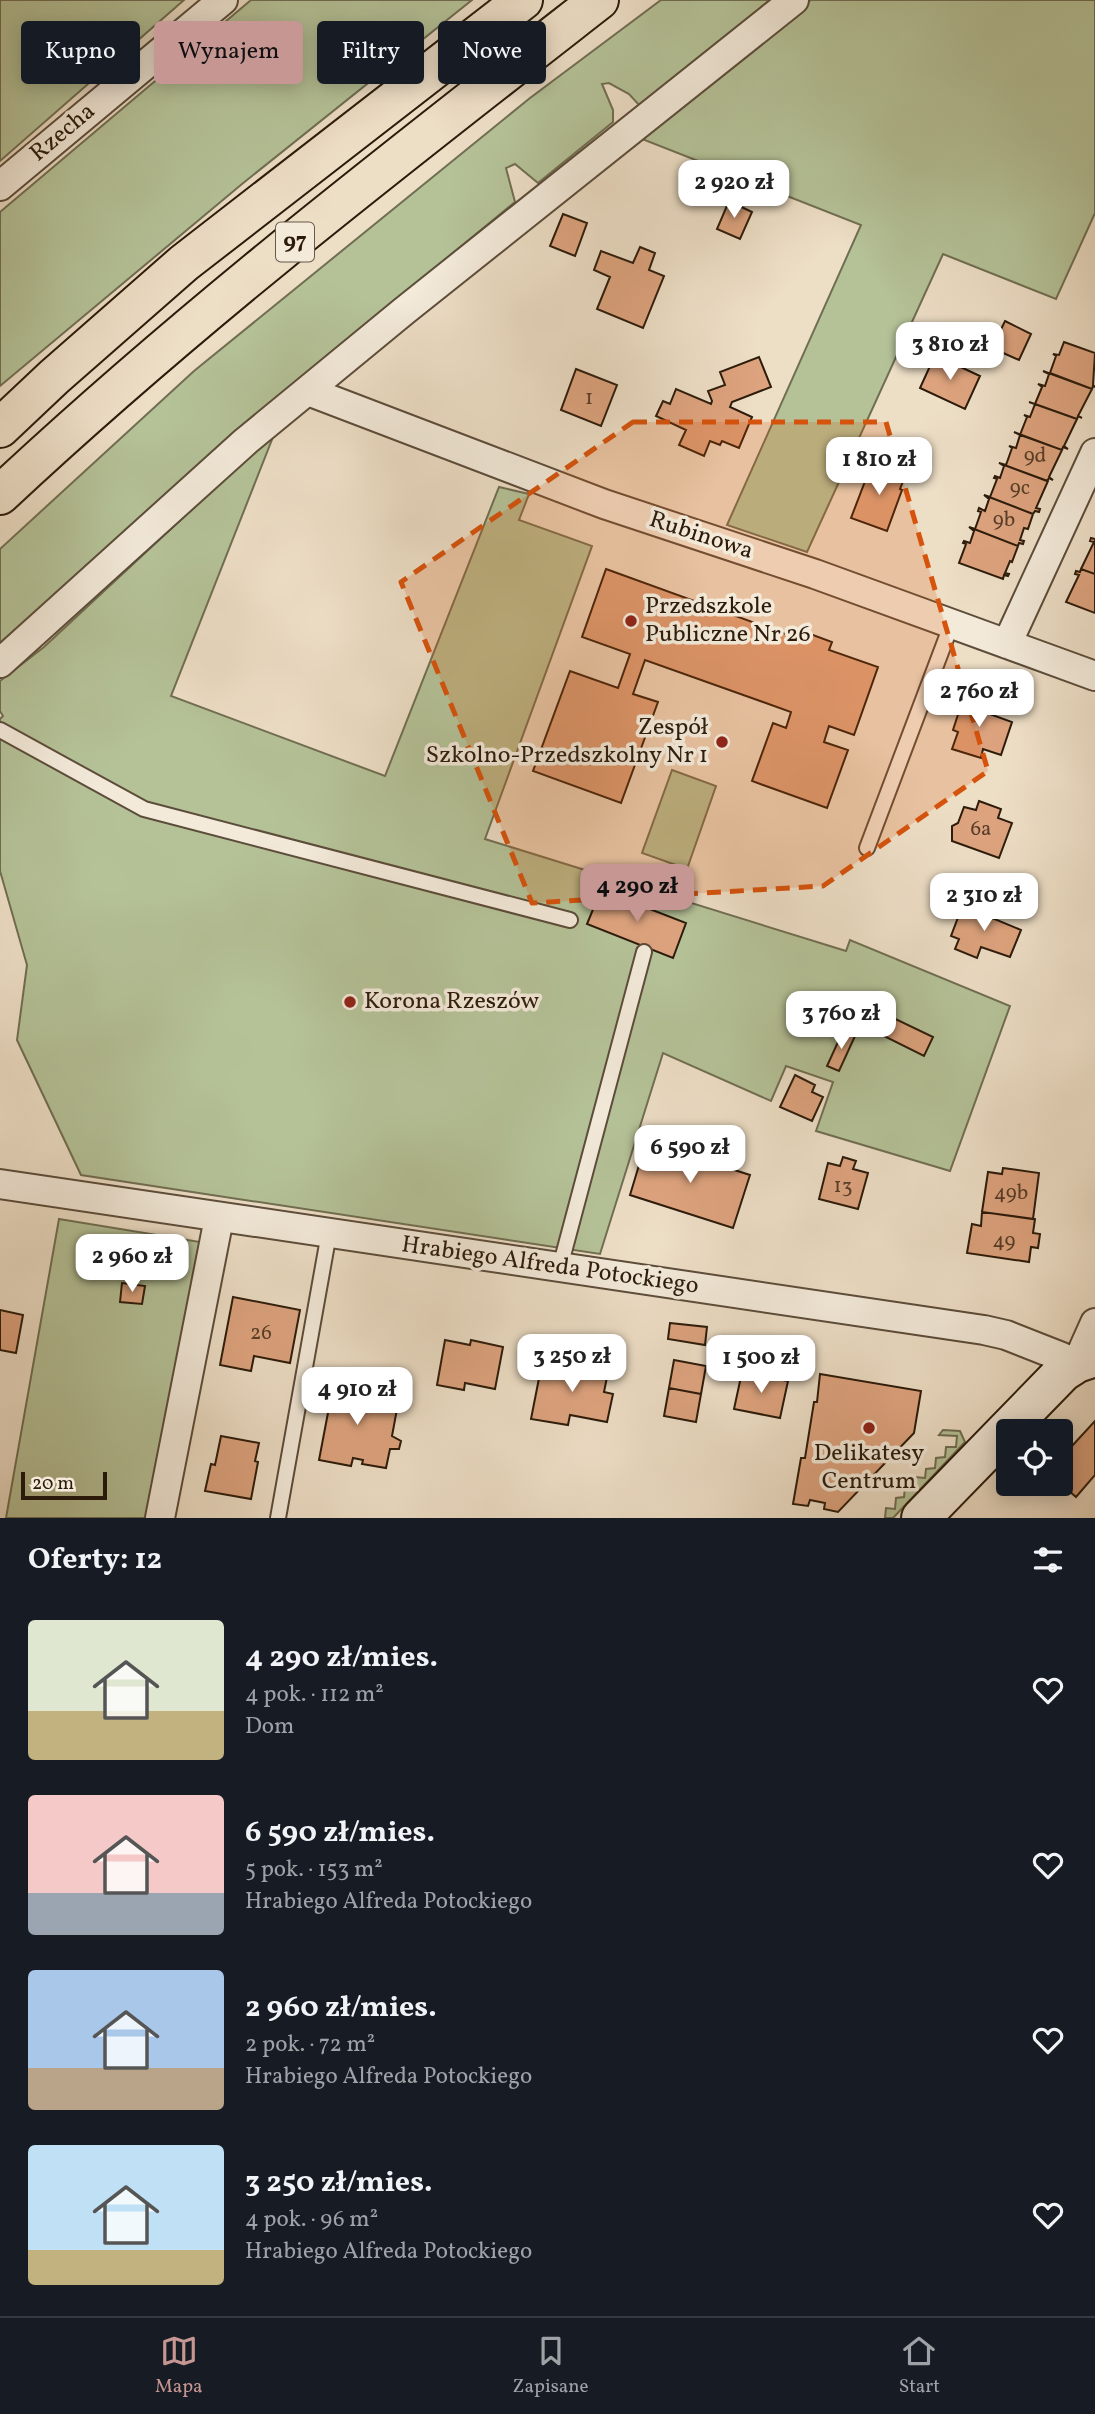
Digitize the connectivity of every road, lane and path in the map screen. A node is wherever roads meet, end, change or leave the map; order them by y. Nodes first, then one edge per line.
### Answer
1 (223, 0) edge
2 (523, 0) edge
3 (599, 0) edge
4 (794, 0) edge
5 (0, 186) edge
6 (308, 391) junction
7 (0, 428) edge
8 (1095, 453) edge
9 (0, 495) edge
10 (951, 623) junction
11 (1007, 644) junction
12 (0, 663) edge
13 (1095, 676) edge
14 (0, 730) edge
15 (867, 848) dead end
16 (570, 920) dead end
17 (644, 952) dead end
18 (0, 1184) edge
19 (219, 1218) junction
20 (329, 1233) junction
21 (560, 1267) junction
22 (1095, 1323) edge
23 (1086, 1360) edge
24 (160, 1518) edge
25 (278, 1518) edge
26 (920, 1518) edge

1 - 5 street, Rzecha
2 - 7 main road, 97
3 - 9 main road, 97
4 - 6 street
6 - 10 street, Rubinowa
6 - 12 street
8 - 11 street
10 - 11 street, Rubinowa
10 - 15 lane
11 - 13 street, Rubinowa
14 - 16 lane
17 - 21 lane
18 - 19 street, Hrabiego Alfreda Potockiego
19 - 20 street, Hrabiego Alfreda Potockiego
19 - 24 street
20 - 21 street, Hrabiego Alfreda Potockiego
20 - 25 lane
21 - 23 street, Hrabiego Alfreda Potockiego
22 - 23 street
23 - 26 street

